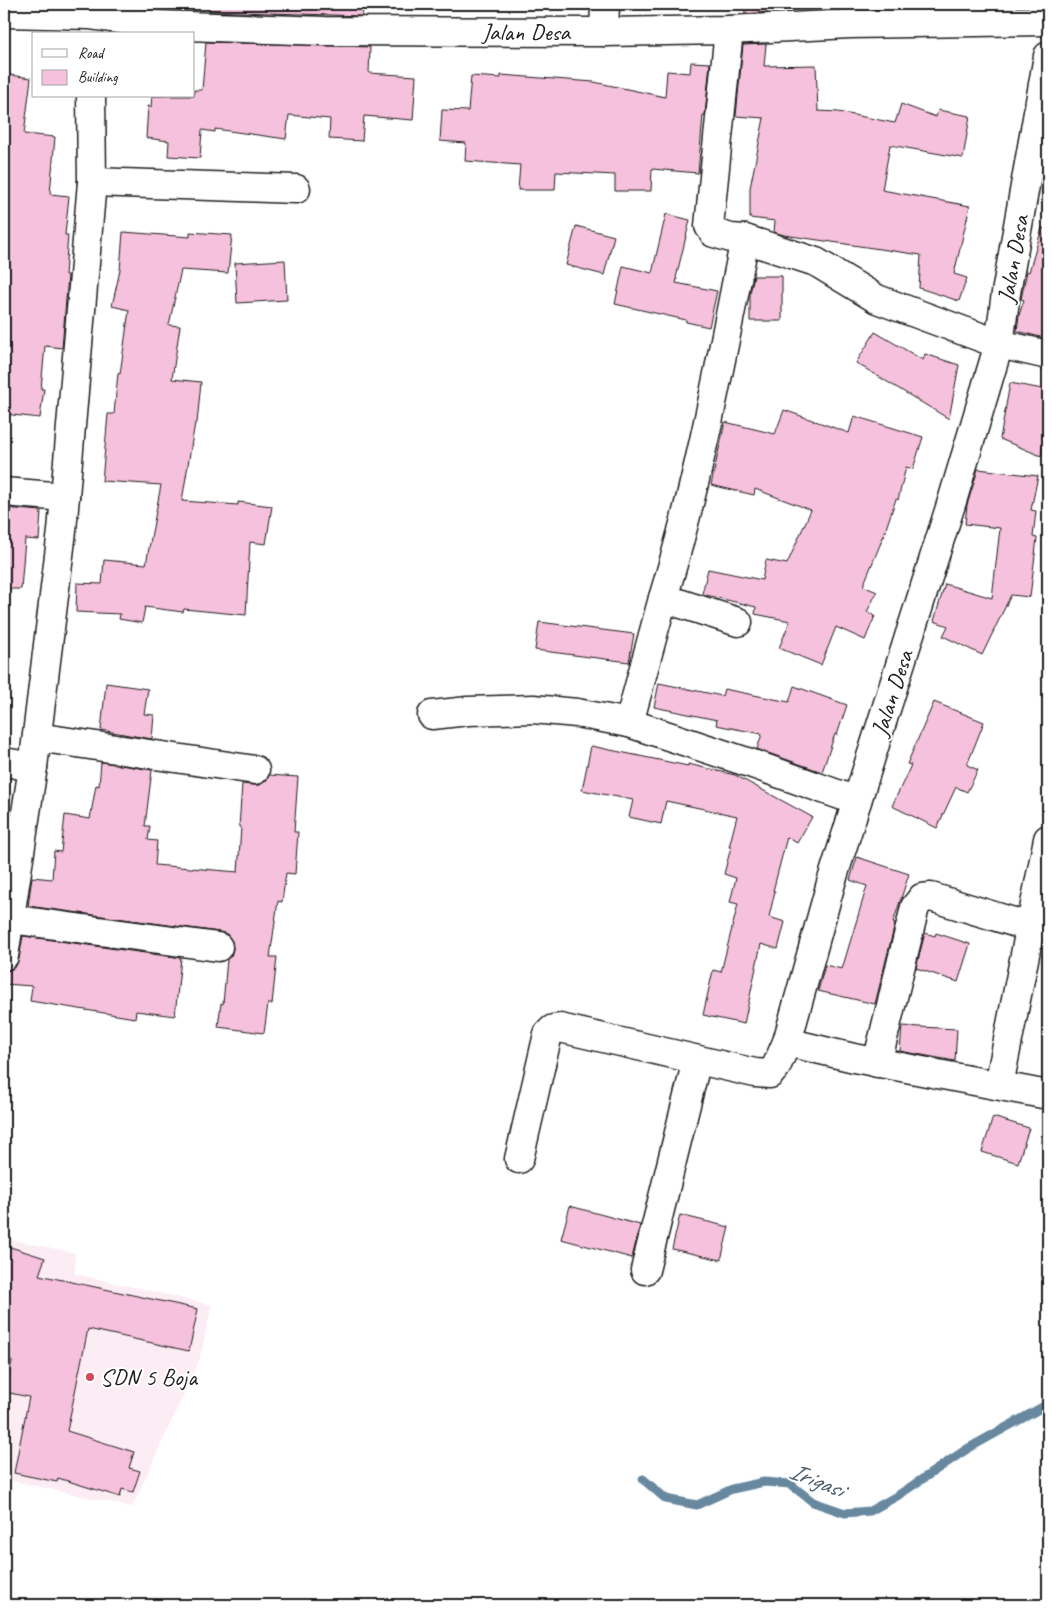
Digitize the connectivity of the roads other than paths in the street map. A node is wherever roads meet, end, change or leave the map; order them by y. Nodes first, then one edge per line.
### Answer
1 (605, 4) edge
2 (4, 13) edge
3 (1048, 21) edge
4 (90, 25) edge
5 (729, 30) junction
6 (604, 32) junction
7 (1048, 56) edge
8 (91, 98) edge
9 (92, 182) junction
10 (296, 189) dead end
11 (745, 239) junction
12 (999, 344) junction
13 (1048, 355) edge
14 (4, 492) edge
15 (66, 497) junction
16 (663, 598) junction
17 (738, 622) dead end
18 (432, 715) dead end
19 (629, 722) junction
20 (36, 737) junction
21 (4, 762) edge
22 (33, 767) junction
23 (255, 770) dead end
24 (857, 801) junction
25 (1048, 839) edge
26 (10, 919) junction
27 (1030, 927) junction
28 (218, 948) dead end
29 (4, 956) edge
30 (786, 1042) junction
31 (697, 1060) junction
32 (877, 1063) junction
33 (999, 1085) junction
34 (1048, 1095) edge
35 (519, 1159) dead end
36 (644, 1270) dead end

1 - 6 street
2 - 4 street, Jalan Desa
3 - 5 street, Jalan Desa
4 - 6 street, Jalan Desa
5 - 6 street, Jalan Desa
5 - 11 street
7 - 12 street, Jalan Desa
8 - 9 street
9 - 10 street
9 - 15 street
11 - 12 street
11 - 16 street
12 - 13 street
12 - 24 street, Jalan Desa
14 - 15 street
15 - 20 street
16 - 17 street
16 - 19 street
18 - 19 street
19 - 24 street
20 - 22 street
20 - 23 street
21 - 22 street
22 - 26 street
24 - 30 street, Jalan Desa
25 - 27 street
26 - 28 street
26 - 29 street
27 - 32 street
27 - 33 street
30 - 31 street, Jalan Desa
30 - 32 street
31 - 35 street
31 - 36 street
32 - 33 street
33 - 34 street

